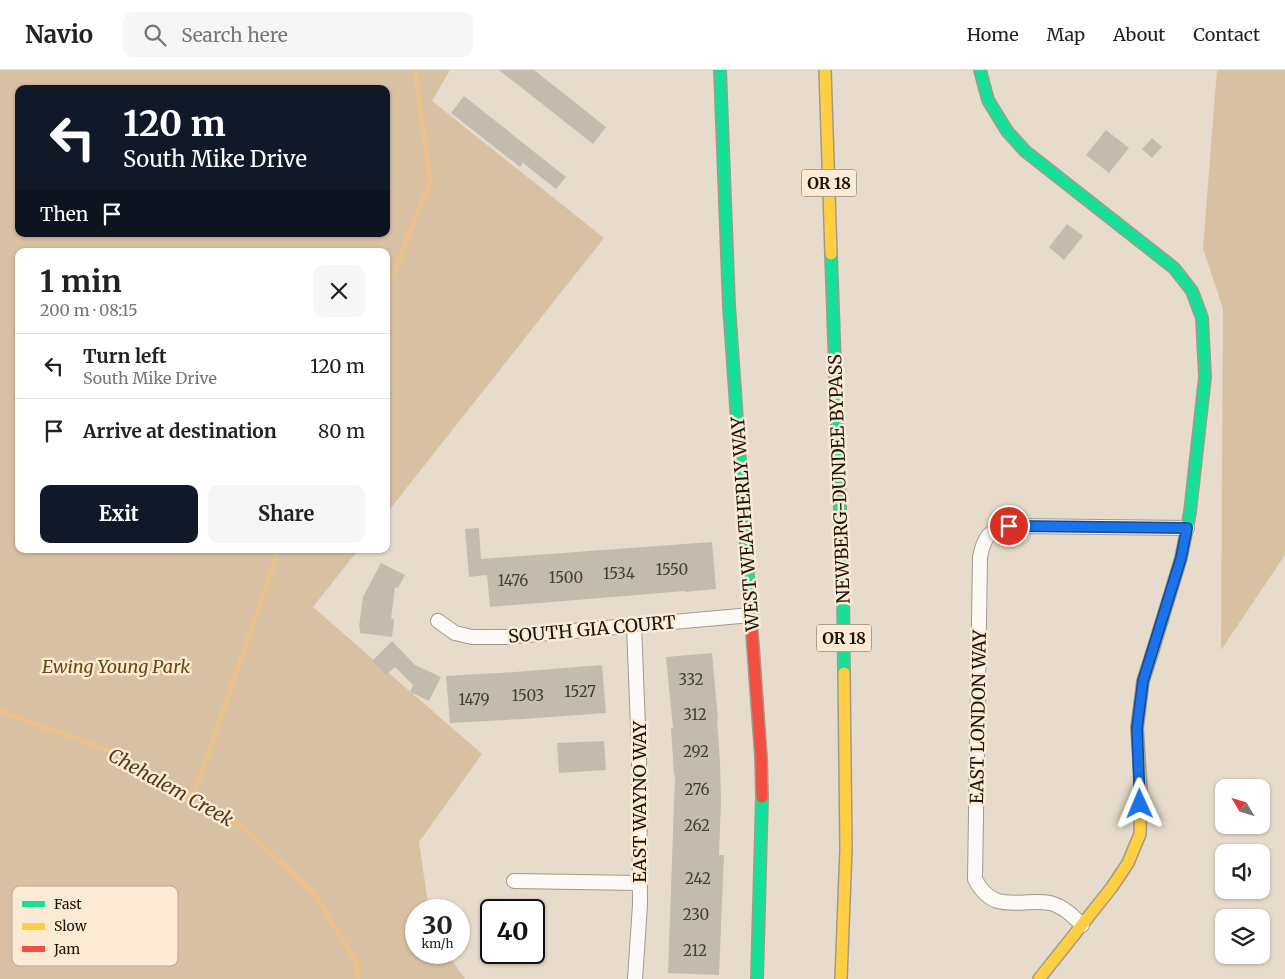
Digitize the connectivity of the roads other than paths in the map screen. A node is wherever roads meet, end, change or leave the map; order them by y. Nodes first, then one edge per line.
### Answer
1 (720, 70) edge
2 (825, 70) edge
3 (980, 70) edge
4 (1187, 528) junction
5 (751, 615) junction
6 (438, 621) dead end
7 (634, 626) junction
8 (514, 881) dead end
9 (639, 883) junction
10 (1082, 925) junction
11 (635, 979) edge
12 (757, 979) edge
13 (841, 979) edge
14 (1039, 979) edge

1 - 5 main road, WEST WEATHERLY WAY
2 - 13 main road, NEWBERG-DUNDEE BYPASS / OR 18
3 - 4 main road
4 - 10 main road
4 - 10 street, EAST LONDON WAY
5 - 7 street, SOUTH GIA COURT
5 - 12 main road, WEST WEATHERLY WAY
6 - 7 street, SOUTH GIA COURT
7 - 9 street, EAST WAYNO WAY
8 - 9 street
9 - 11 street, EAST WAYNO WAY
10 - 14 main road

